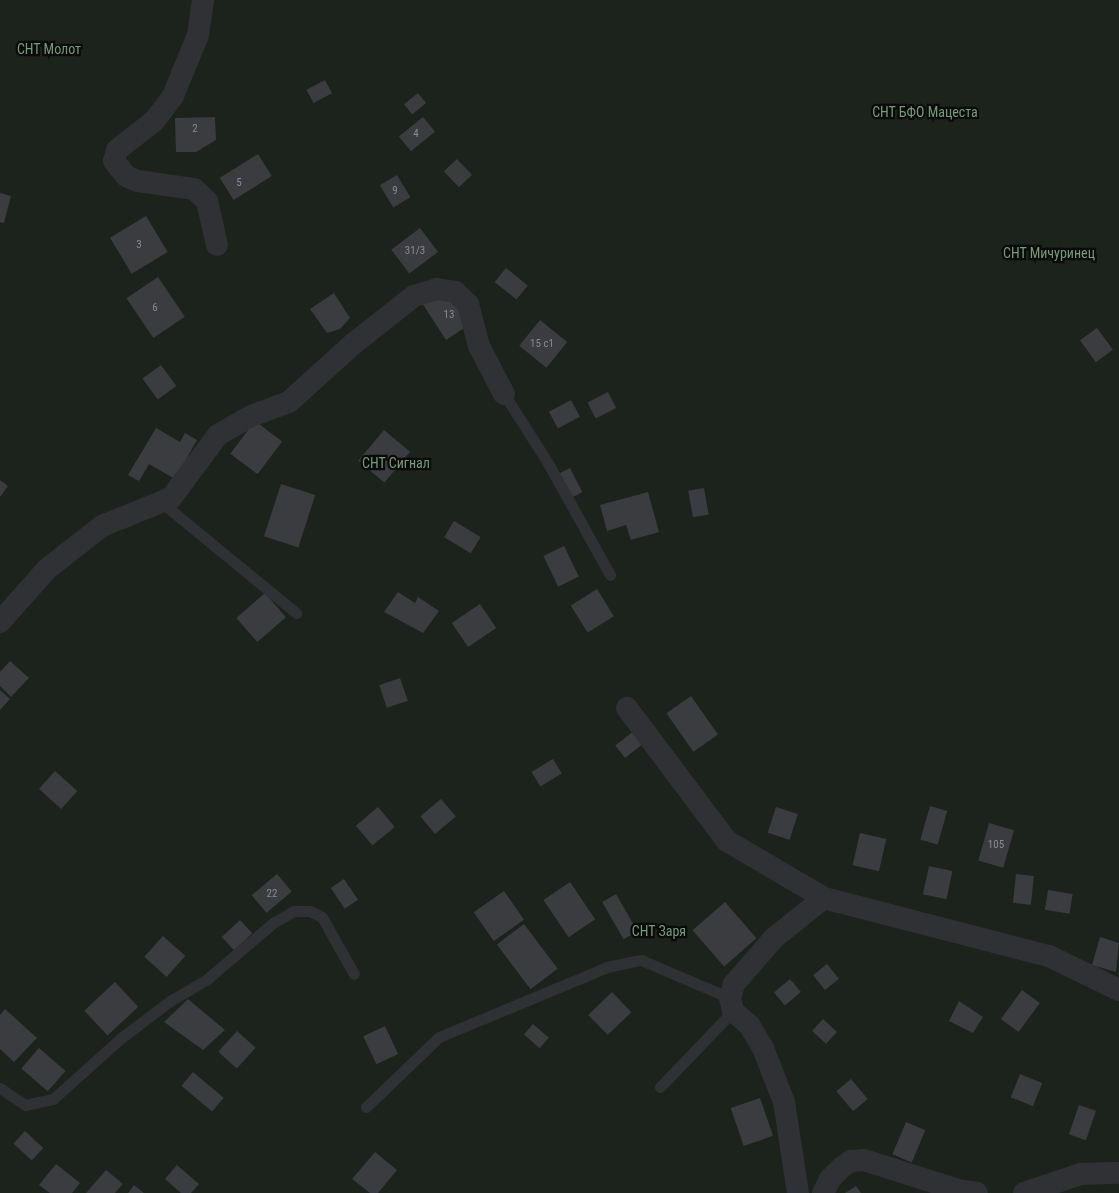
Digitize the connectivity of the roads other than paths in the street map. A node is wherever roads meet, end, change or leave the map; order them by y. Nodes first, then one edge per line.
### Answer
1 (203, 0) edge
2 (217, 245) dead end
3 (504, 394) joint
4 (161, 502) junction
5 (610, 575) dead end
6 (296, 613) dead end
7 (0, 622) edge
8 (628, 708) dead end
9 (824, 898) junction
10 (354, 974) dead end
11 (1119, 990) edge
12 (732, 1005) junction
13 (660, 1087) dead end
14 (0, 1088) edge
15 (366, 1107) dead end
16 (1119, 1173) edge
17 (798, 1193) edge
18 (823, 1193) edge
19 (977, 1193) edge
20 (1024, 1193) edge

1 - 2 street
3 - 4 street
3 - 5 lane
4 - 6 lane
4 - 7 street
8 - 9 street
9 - 11 street
9 - 12 street
10 - 14 lane
12 - 13 lane
12 - 15 lane
12 - 17 street
16 - 20 street
18 - 19 street

